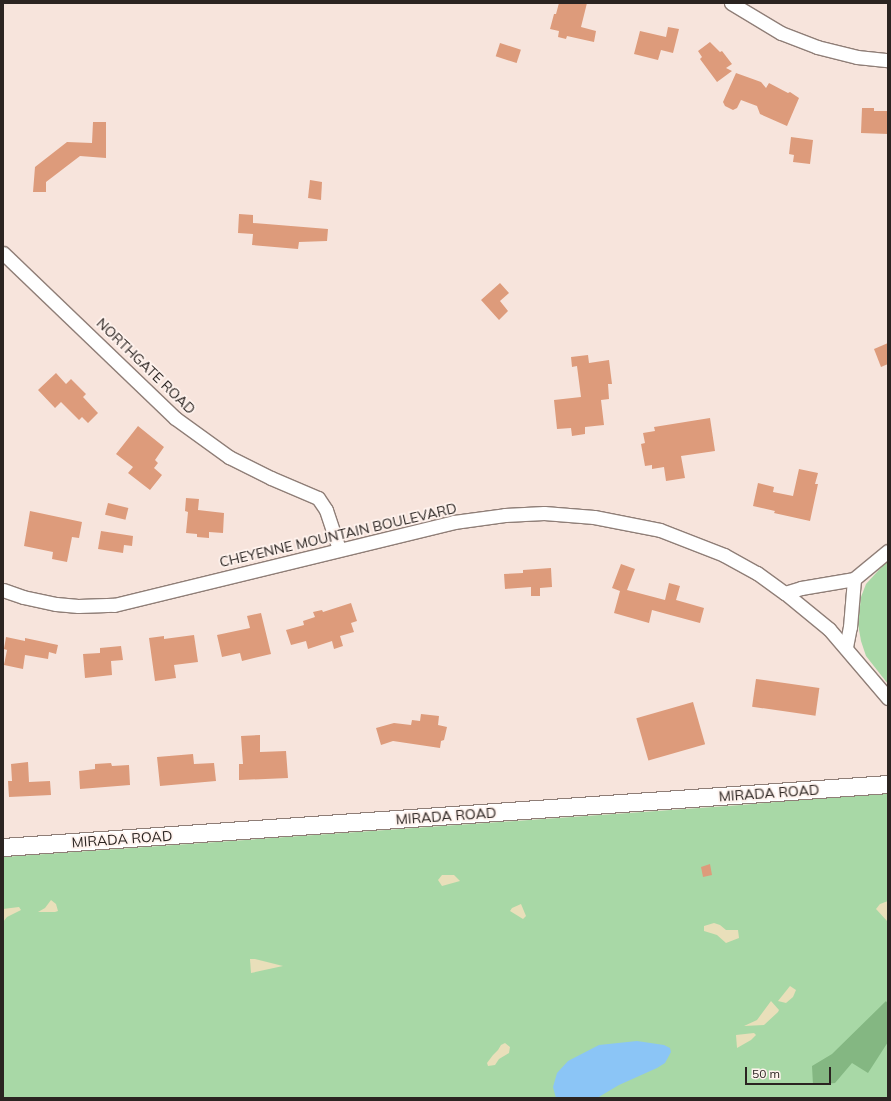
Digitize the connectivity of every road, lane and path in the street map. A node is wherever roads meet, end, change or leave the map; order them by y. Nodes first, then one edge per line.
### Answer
1 (731, 3) edge
2 (888, 60) edge
3 (3, 253) edge
4 (339, 549) junction
5 (888, 552) edge
6 (854, 579) junction
7 (3, 590) edge
8 (785, 592) junction
9 (846, 647) junction
10 (888, 698) edge
11 (888, 784) edge
12 (3, 848) edge

1 - 2 street
3 - 4 street, NORTHGATE ROAD
4 - 7 street, CHEYENNE MOUNTAIN BOULEVARD
4 - 8 street, CHEYENNE MOUNTAIN BOULEVARD
5 - 6 street
6 - 8 street
6 - 9 street
8 - 9 street, CHEYENNE MOUNTAIN BOULEVARD
9 - 10 street, CHEYENNE MOUNTAIN BOULEVARD
11 - 12 street, MIRADA ROAD

